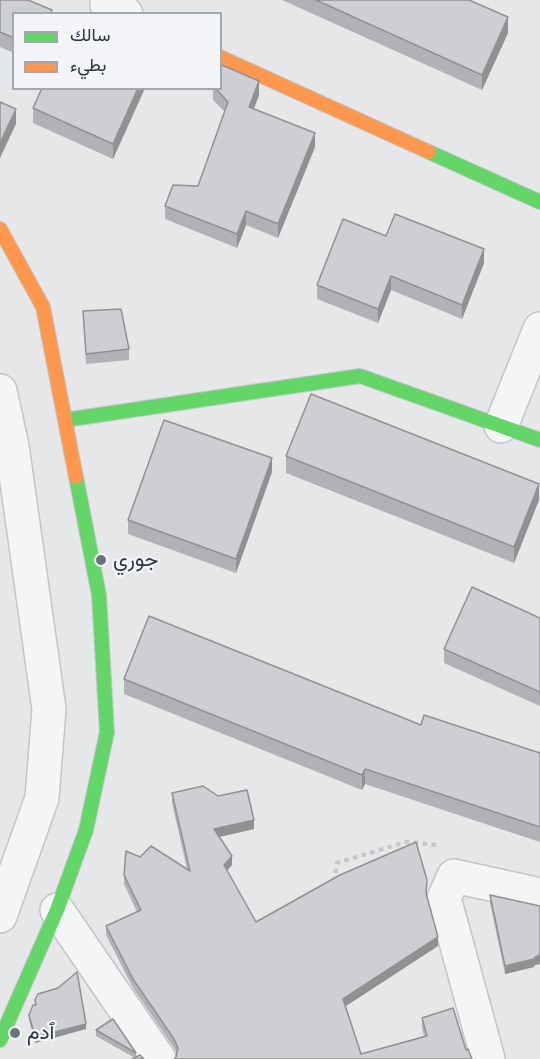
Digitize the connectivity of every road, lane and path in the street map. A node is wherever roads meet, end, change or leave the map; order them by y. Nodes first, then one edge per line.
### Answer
1 (222, 58) edge
2 (540, 202) edge
3 (0, 229) edge
4 (540, 329) edge
5 (0, 391) edge
6 (65, 420) junction
7 (501, 426) junction
8 (540, 440) edge
9 (454, 876) junction
10 (333, 885) edge
11 (540, 895) edge
12 (57, 910) junction
13 (0, 916) edge
14 (0, 1040) edge
15 (159, 1059) edge
16 (488, 1059) edge

1 - 2 street
3 - 6 street
4 - 7 street
5 - 13 street
6 - 7 street
6 - 12 street
7 - 8 street
9 - 10 path
9 - 11 street
9 - 16 street
12 - 14 street
12 - 15 street

